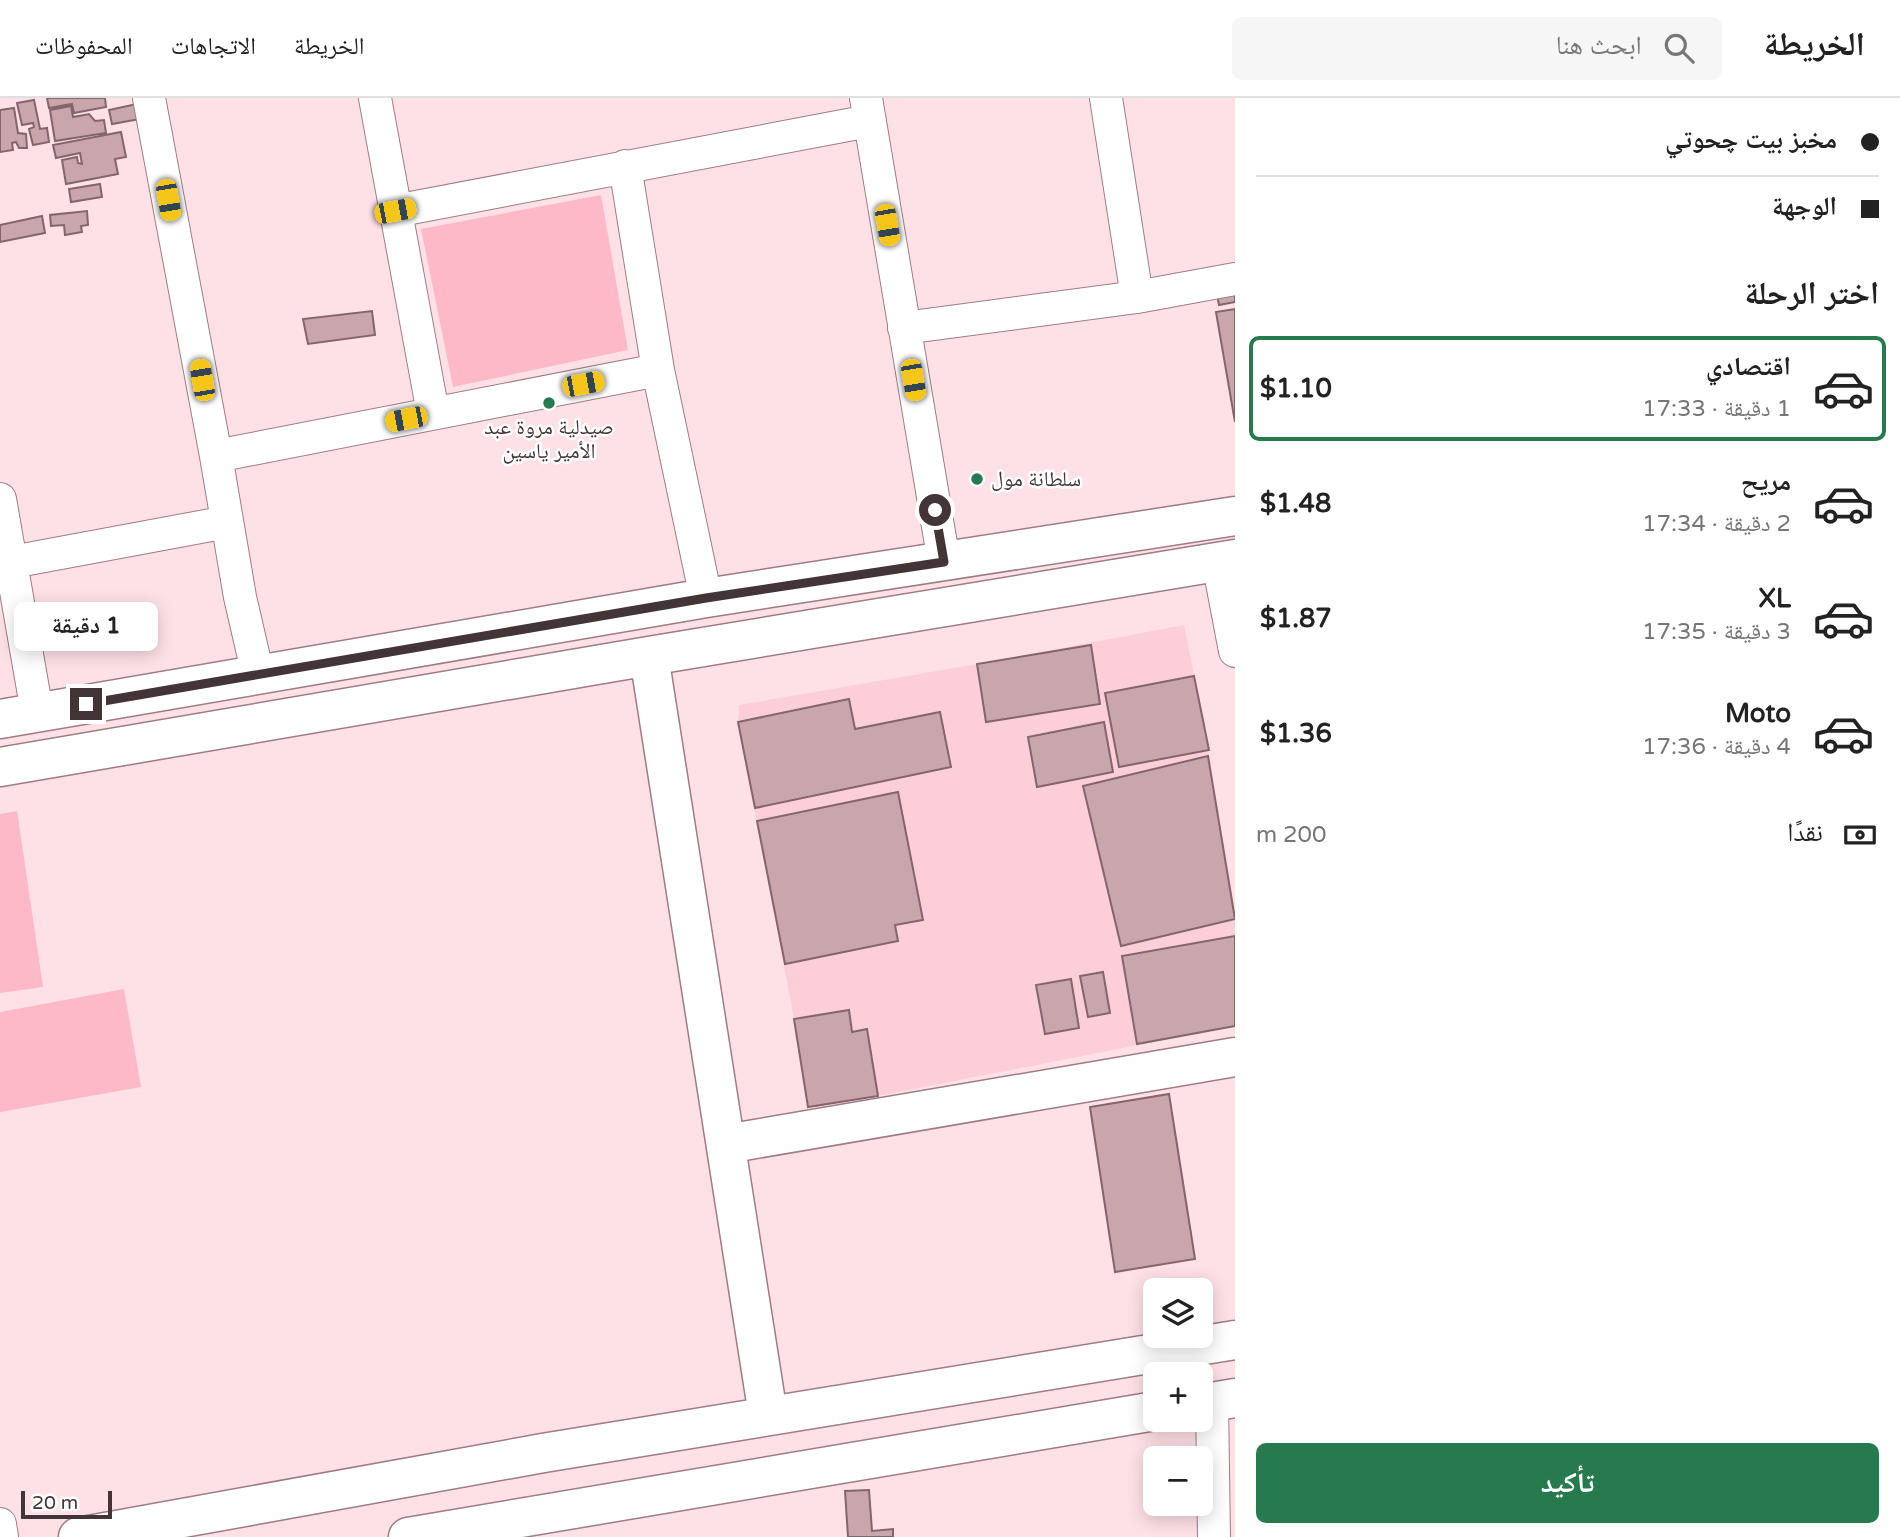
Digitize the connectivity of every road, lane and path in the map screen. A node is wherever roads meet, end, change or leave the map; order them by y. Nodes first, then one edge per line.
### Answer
1 (149, 98) edge
2 (375, 98) edge
3 (1106, 98) edge
4 (867, 109) edge
5 (625, 166) junction
6 (395, 211) junction
7 (1235, 279) edge
8 (1137, 297) junction
9 (904, 328) junction
10 (658, 370) junction
11 (433, 413) junction
12 (216, 456) junction
13 (0, 499) edge
14 (1235, 516) edge
15 (227, 522) junction
16 (1227, 561) edge
17 (12, 562) junction
18 (944, 562) junction
19 (706, 598) junction
20 (1235, 651) edge
21 (649, 656) junction
22 (258, 675) junction
23 (18, 716) edge
24 (0, 767) edge
25 (1235, 1057) edge
26 (726, 1144) junction
27 (1235, 1340) edge
28 (1216, 1401) edge
29 (1143, 1413) edge
30 (768, 1415) junction
31 (543, 1453) junction
32 (459, 1468) junction
33 (550, 1512) junction
34 (0, 1524) edge
35 (477, 1525) junction
36 (2, 1537) edge
37 (78, 1537) edge
38 (408, 1537) edge
39 (1214, 1537) edge

1 - 12 street
2 - 6 street
3 - 8 street
4 - 5 street
4 - 9 street
5 - 6 street
5 - 10 street
6 - 11 street
7 - 8 street
8 - 9 street
9 - 18 street
10 - 11 street
10 - 19 street
11 - 12 street
12 - 15 street
13 - 17 street
14 - 18 street
15 - 17 street
15 - 22 street
16 - 20 street
16 - 21 street
17 - 23 street
18 - 19 street
19 - 22 street
21 - 24 street
21 - 26 street
22 - 23 street
25 - 26 street
26 - 30 street
27 - 30 street
28 - 39 street
29 - 33 street
30 - 31 street
31 - 32 street
31 - 33 street
32 - 35 street
32 - 37 street
33 - 35 street
34 - 36 street
35 - 38 street

